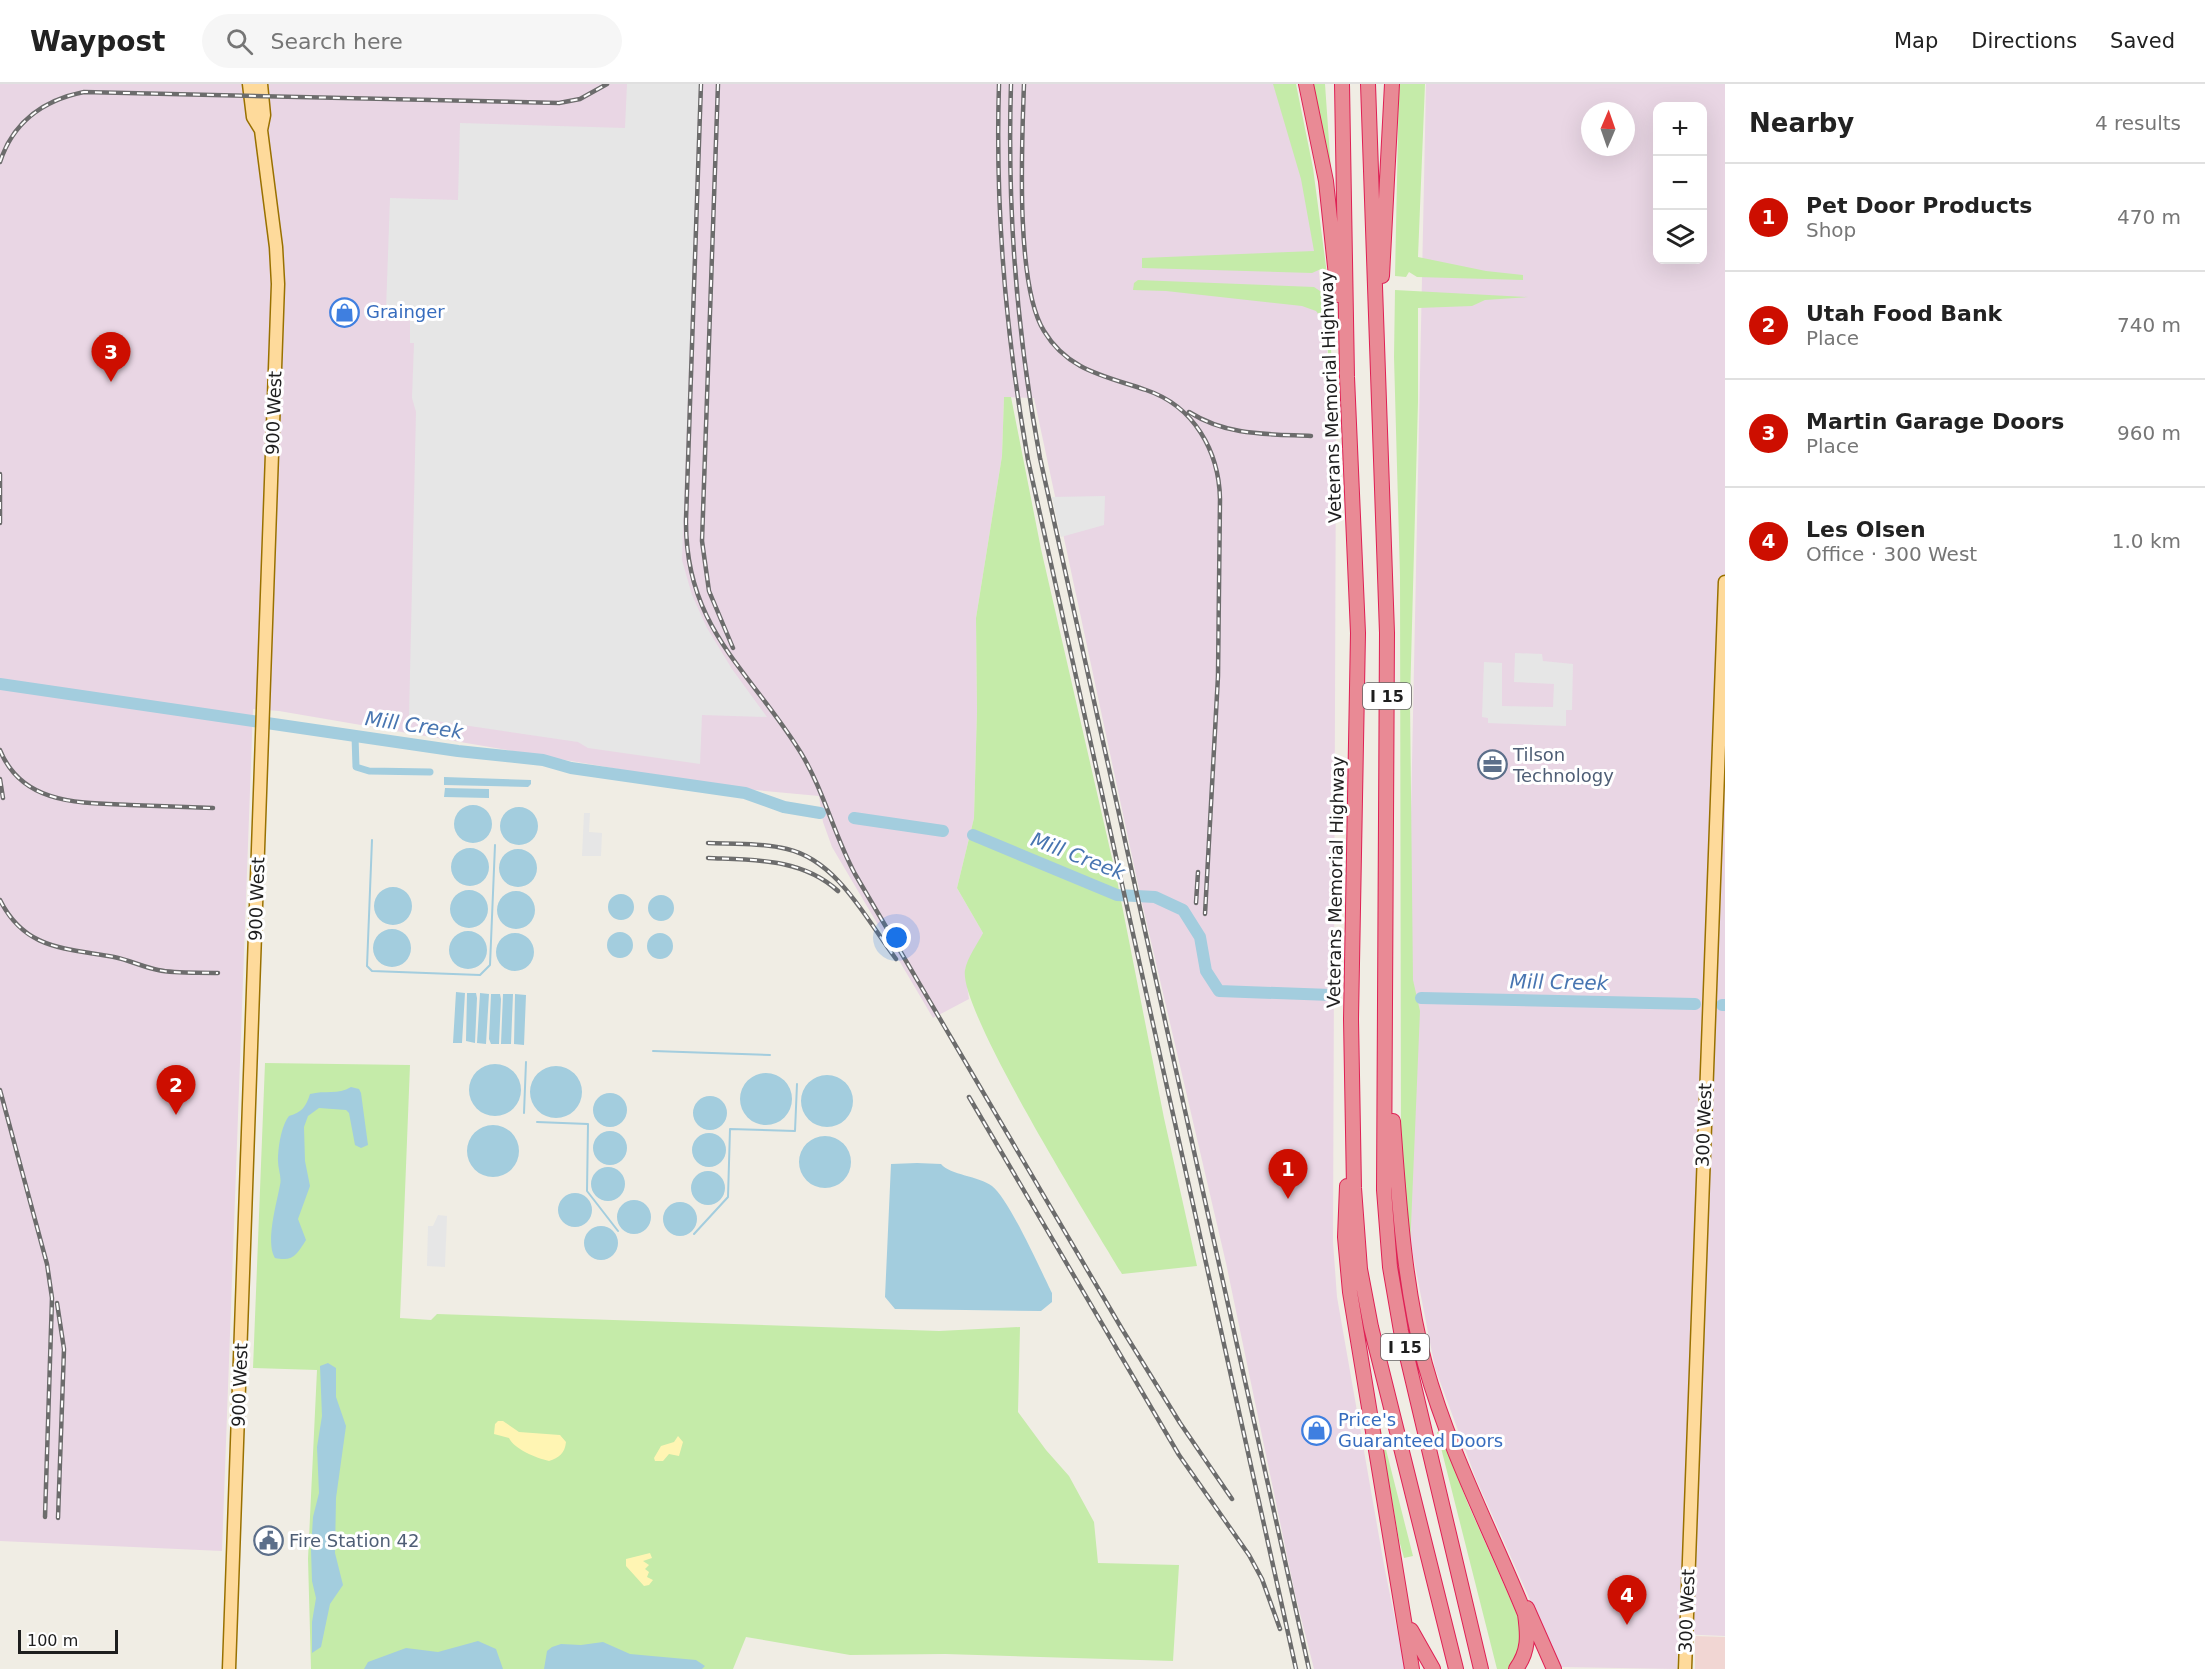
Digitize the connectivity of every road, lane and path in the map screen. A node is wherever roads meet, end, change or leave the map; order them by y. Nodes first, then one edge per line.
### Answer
1 (249, 84) edge
2 (261, 84) edge
3 (1306, 84) edge
4 (1340, 84) edge
5 (1368, 84) edge
6 (1392, 84) edge
7 (261, 130) junction
8 (1377, 374) junction
9 (1347, 377) junction
10 (1725, 582) edge
11 (1386, 1017) junction
12 (1351, 1019) junction
13 (1506, 1567) junction
14 (1406, 1620) junction
15 (1456, 1667) edge
16 (228, 1669) edge
17 (1413, 1669) edge
18 (1433, 1669) edge
19 (1481, 1669) edge
20 (1515, 1669) edge
21 (1554, 1669) edge
22 (1685, 1669) edge

1 - 7 main road, 900 West
2 - 7 main road, 900 West
3 - 9 highway
4 - 9 highway, Veterans Memorial Highway / I 15
5 - 8 highway, I 15
6 - 8 highway
7 - 16 main road, 900 West
8 - 11 highway, I 15
9 - 12 highway, Veterans Memorial Highway / I 15
10 - 22 main road, 300 West
11 - 13 highway
11 - 19 highway, I 15
12 - 14 highway
12 - 15 highway, Veterans Memorial Highway / I 15
13 - 20 highway
13 - 21 highway
14 - 17 highway
14 - 18 highway

